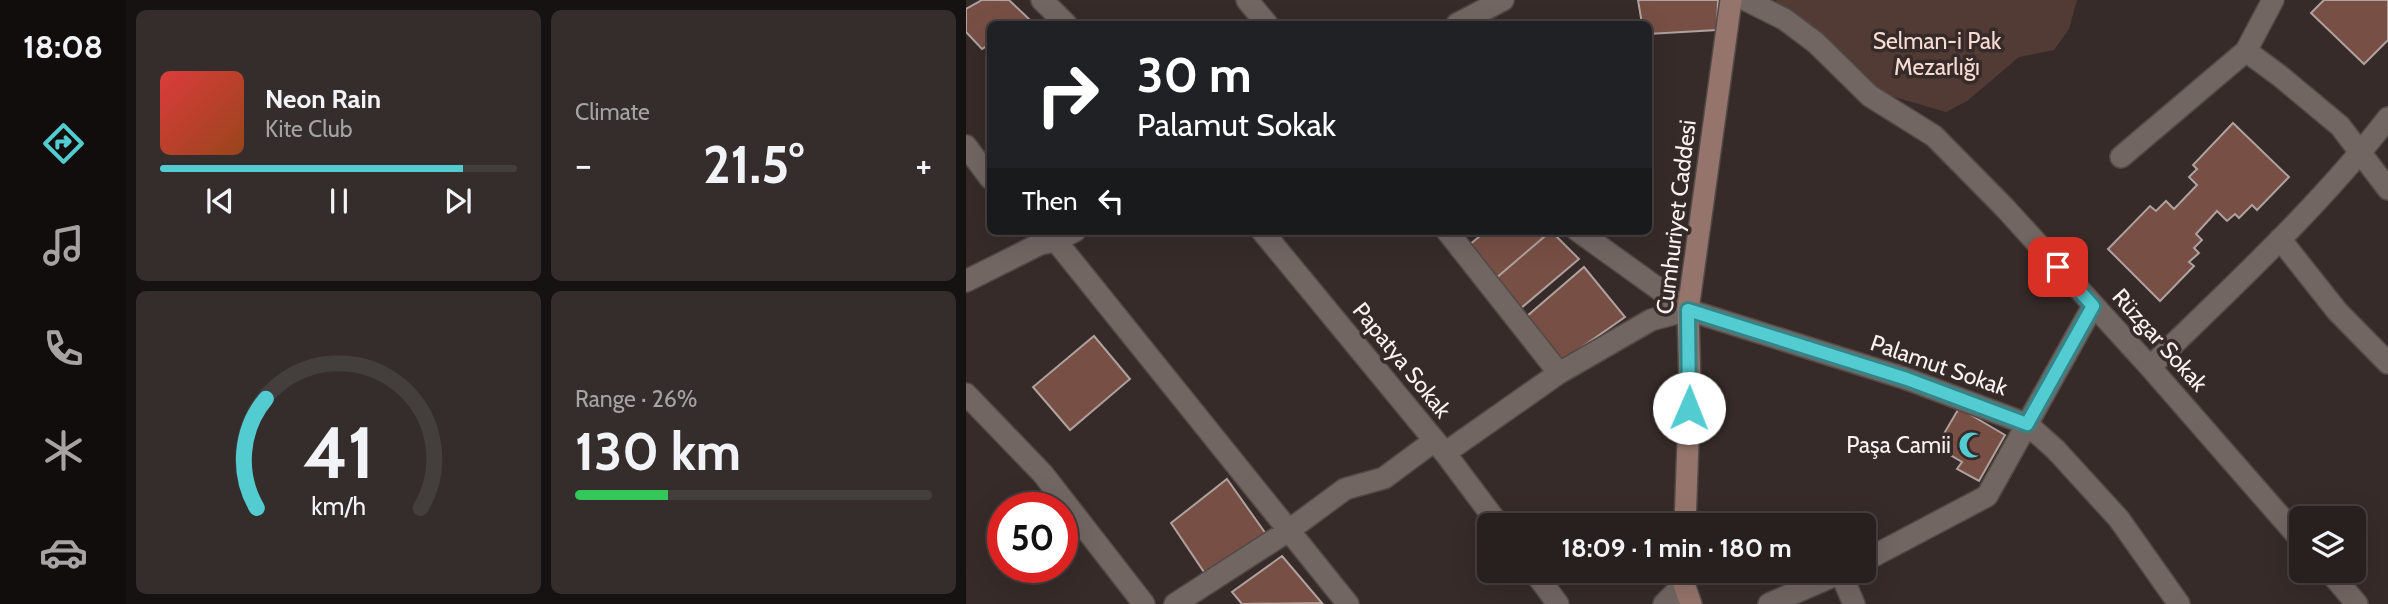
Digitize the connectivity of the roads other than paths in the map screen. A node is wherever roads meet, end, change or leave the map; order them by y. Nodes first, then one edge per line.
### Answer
1 (1042, 0) edge
2 (1247, 0) edge
3 (1503, 0) edge
4 (1731, 0) edge
5 (1746, 0) edge
6 (2273, 0) edge
7 (1063, 21) edge
8 (1264, 21) edge
9 (1463, 21) edge
10 (2246, 51) junction
11 (2388, 118) edge
12 (966, 146) edge
13 (2361, 153) junction
14 (2121, 157) dead end
15 (987, 174) edge
16 (2388, 189) edge
17 (1265, 235) edge
18 (1450, 235) edge
19 (1584, 235) edge
20 (1042, 239) edge
21 (2280, 239) junction
22 (966, 281) edge
23 (2093, 306) junction
24 (1688, 310) junction
25 (2388, 362) edge
26 (2150, 367) junction
27 (1559, 373) junction
28 (966, 394) edge
29 (2027, 424) junction
30 (1440, 447) junction
31 (1490, 513) edge
32 (1685, 513) edge
33 (2289, 526) edge
34 (1287, 531) junction
35 (1876, 555) edge
36 (1543, 583) edge
37 (1818, 583) edge
38 (1847, 583) edge
39 (2339, 583) edge
40 (1686, 586) edge
41 (1144, 604) edge
42 (1175, 604) edge
43 (1348, 604) edge
44 (1558, 604) edge
45 (1664, 604) edge
46 (1769, 604) edge
47 (1854, 604) edge
48 (2179, 604) edge
49 (2357, 604) edge

1 - 7 street
2 - 8 street
3 - 9 street
4 - 24 main road, Cumhuriyet Caddesi
5 - 23 street, Rüzgar Sokak
6 - 10 street
10 - 13 street
10 - 14 street
11 - 13 street
12 - 15 street
13 - 16 street
13 - 21 street
17 - 30 street, Papatya Sokak
18 - 27 street
19 - 24 street
20 - 22 street
20 - 34 street
21 - 25 street
21 - 26 street
23 - 26 street, Rüzgar Sokak
23 - 29 street
24 - 27 street
24 - 29 street, Palamut Sokak
24 - 32 main road, Cumhuriyet Caddesi
26 - 33 street, Rüzgar Sokak
27 - 30 street
28 - 41 street
29 - 35 street
29 - 48 street, Palamut Sokak
30 - 31 street, Papatya Sokak
30 - 34 street
34 - 42 street
34 - 43 street
36 - 44 street
37 - 46 street
38 - 47 street
39 - 49 street
40 - 45 street

